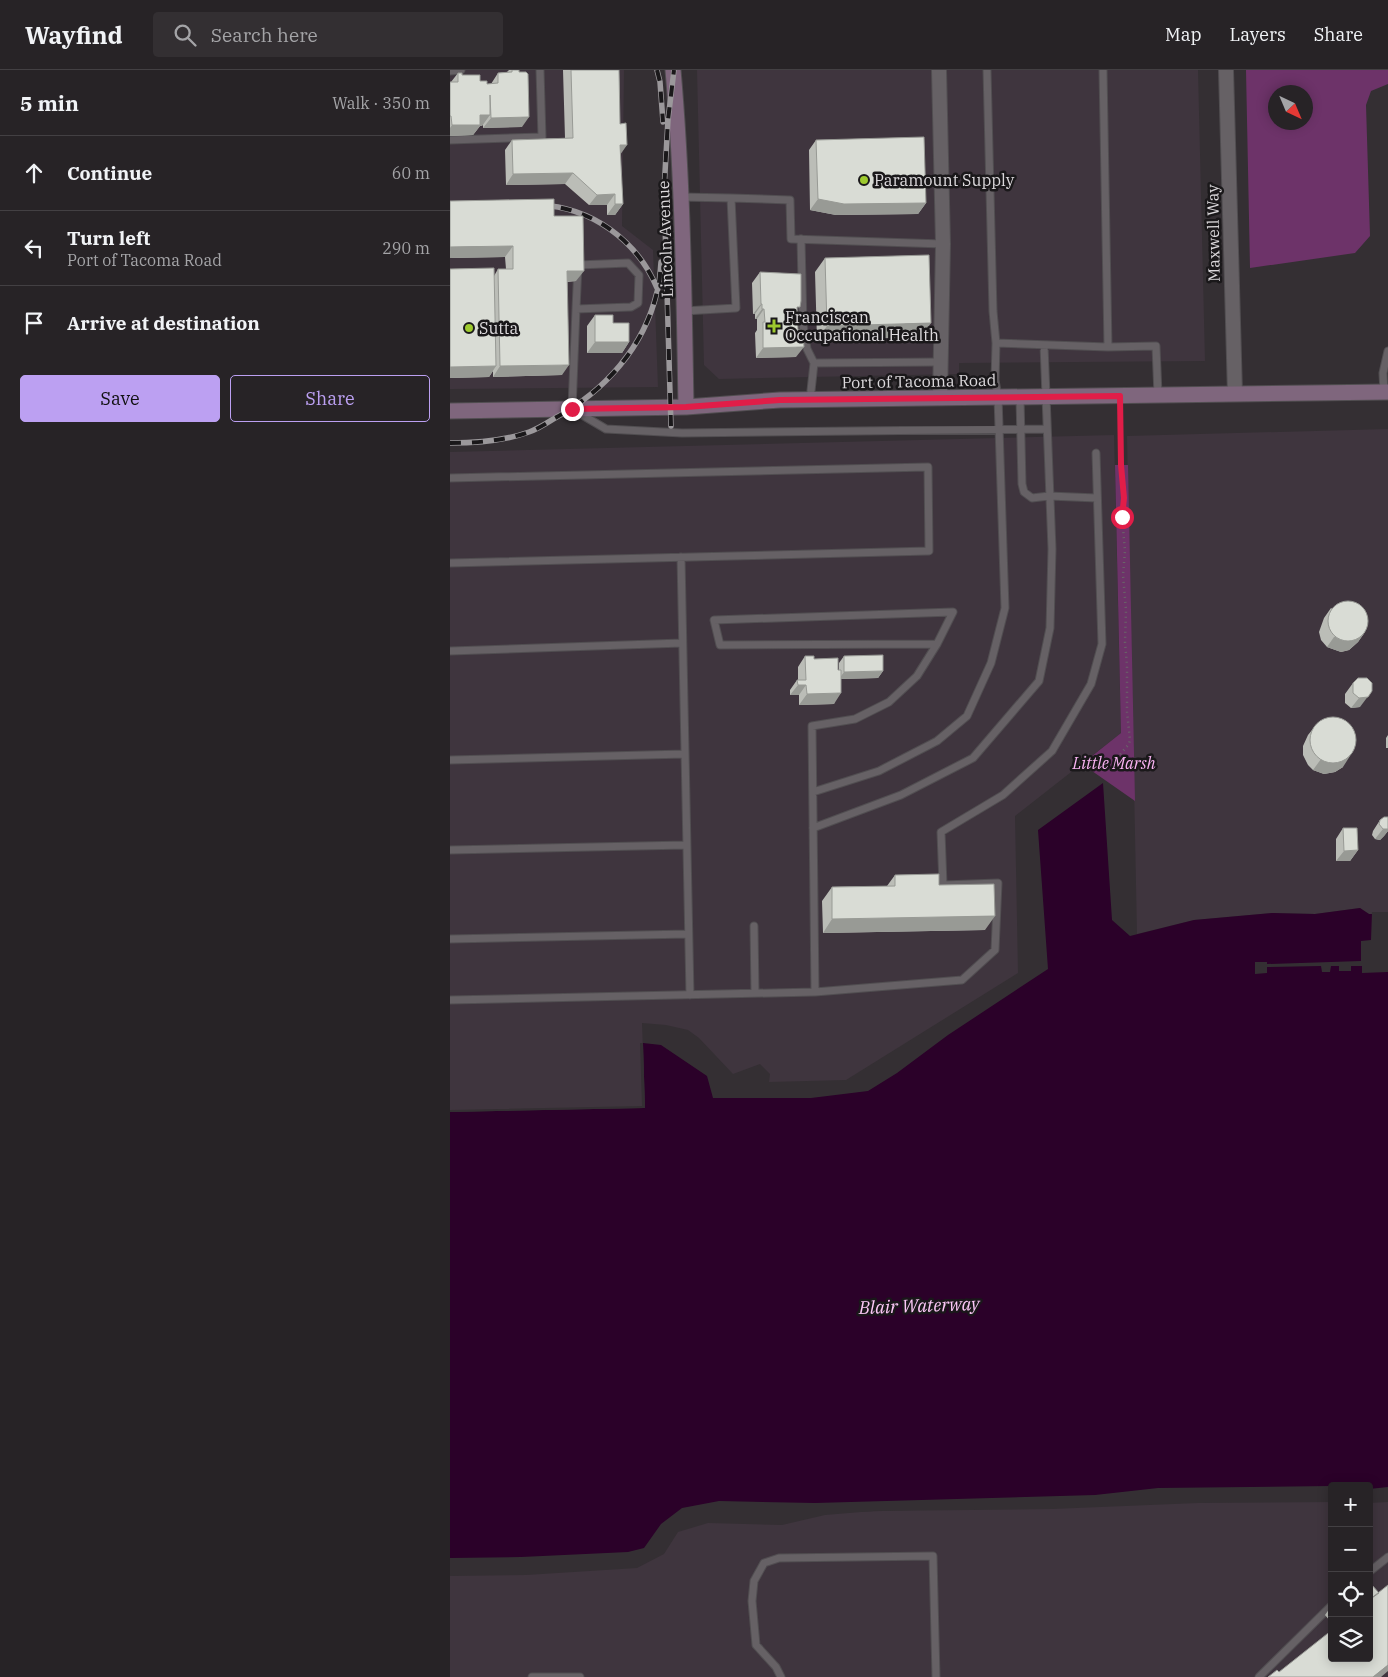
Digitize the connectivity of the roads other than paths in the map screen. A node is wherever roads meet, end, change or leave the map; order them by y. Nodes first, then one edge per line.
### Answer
1 (461, 70) edge
2 (540, 70) edge
3 (673, 70) edge
4 (939, 70) edge
5 (987, 70) edge
6 (1103, 70) edge
7 (1226, 70) edge
8 (450, 72) edge
9 (450, 140) edge
10 (681, 197) junction
11 (731, 198) junction
12 (801, 239) junction
13 (943, 244) junction
14 (576, 309) junction
15 (684, 311) junction
16 (996, 343) junction
17 (1044, 345) junction
18 (1108, 347) junction
19 (1388, 351) edge
20 (941, 362) junction
21 (814, 363) junction
22 (1386, 393) edge
23 (1234, 394) junction
24 (1158, 395) junction
25 (998, 397) junction
26 (1046, 397) junction
27 (940, 398) junction
28 (1020, 398) junction
29 (810, 400) junction
30 (686, 407) junction
31 (572, 409) junction
32 (450, 412) edge
33 (1047, 429) junction
34 (998, 430) junction
35 (1020, 430) junction
36 (1096, 453) dead end
37 (450, 478) edge
38 (1050, 496) junction
39 (1097, 498) junction
40 (681, 557) junction
41 (450, 563) edge
42 (682, 643) junction
43 (937, 644) junction
44 (450, 651) edge
45 (685, 754) junction
46 (450, 760) edge
47 (813, 792) junction
48 (813, 828) junction
49 (686, 845) junction
50 (450, 850) edge
51 (754, 926) dead end
52 (688, 934) junction
53 (450, 939) edge
54 (816, 992) junction
55 (755, 993) junction
56 (690, 995) junction
57 (450, 1000) edge
58 (1388, 1557) edge
59 (1373, 1569) edge
60 (1328, 1609) edge
61 (532, 1677) edge
62 (580, 1677) edge
63 (781, 1677) edge
64 (936, 1677) edge
65 (1259, 1677) edge

1 - 8 lane
2 - 9 lane
3 - 10 main road, Lincoln Avenue
4 - 13 street
5 - 16 lane
6 - 18 lane
7 - 23 street, Maxwell Way
10 - 11 lane
10 - 15 main road, Lincoln Avenue
11 - 12 lane
11 - 15 lane
12 - 13 lane
12 - 21 lane
13 - 20 street
14 - 14 lane
14 - 31 lane
15 - 30 main road, Lincoln Avenue
16 - 17 lane
16 - 25 lane
17 - 18 lane
17 - 26 lane
18 - 24 lane
19 - 22 lane
20 - 21 lane
20 - 27 street
21 - 29 lane
22 - 23 main road, Port of Tacoma Road
23 - 24 main road, Port of Tacoma Road
24 - 26 main road, Port of Tacoma Road
25 - 27 main road, Port of Tacoma Road
25 - 28 main road, Port of Tacoma Road
25 - 34 lane
26 - 28 main road, Port of Tacoma Road
26 - 33 lane
27 - 29 main road, Port of Tacoma Road
28 - 35 lane
29 - 30 main road, Port of Tacoma Road
30 - 31 main road, Port of Tacoma Road
31 - 32 main road, Port of Tacoma Road
31 - 34 lane
33 - 35 lane
33 - 38 lane
34 - 35 lane
34 - 47 lane
35 - 38 lane
36 - 39 lane
37 - 40 lane
38 - 39 lane
38 - 48 lane
39 - 54 lane
40 - 41 lane
40 - 42 lane
42 - 44 lane
42 - 45 lane
43 - 43 lane
43 - 47 lane
45 - 46 lane
45 - 49 lane
47 - 48 lane
48 - 54 lane
49 - 50 lane
49 - 52 lane
51 - 55 lane
52 - 53 lane
52 - 56 lane
54 - 55 lane
55 - 56 lane
56 - 57 lane
58 - 59 lane
60 - 65 lane
61 - 62 lane
63 - 64 lane

